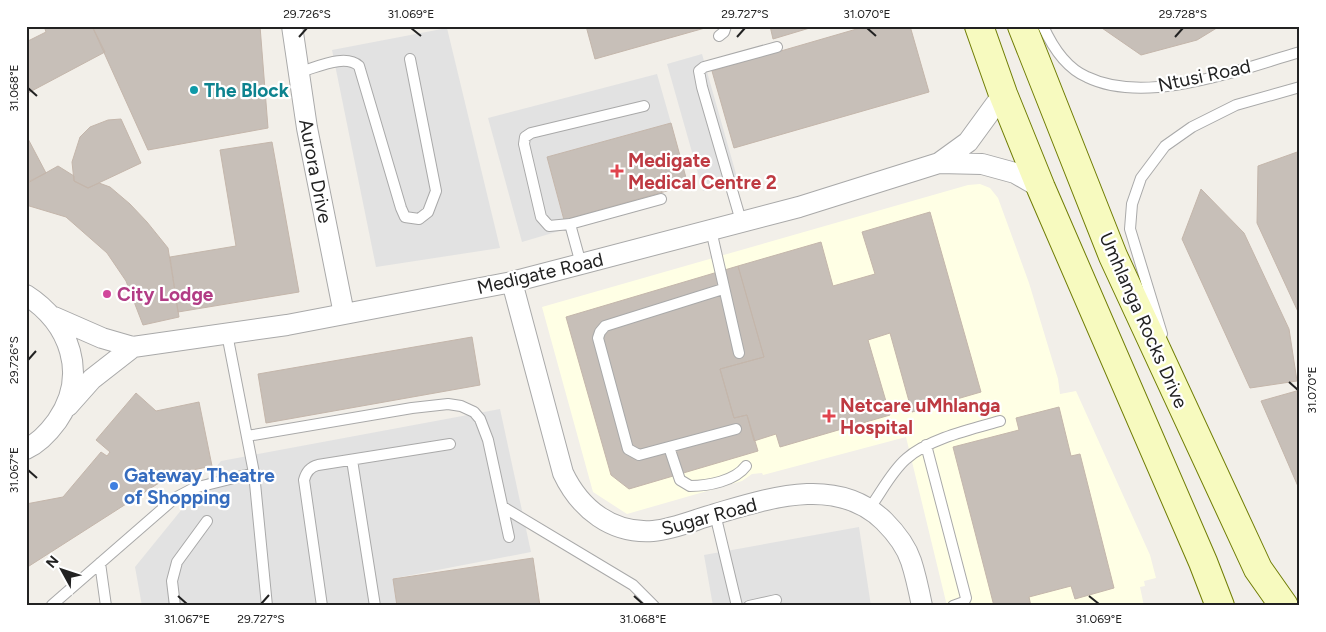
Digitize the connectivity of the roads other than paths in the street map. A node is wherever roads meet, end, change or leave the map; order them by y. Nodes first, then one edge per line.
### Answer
1 (292, 26) edge
2 (726, 26) edge
3 (979, 26) edge
4 (1022, 26) edge
5 (1043, 26) edge
6 (719, 36) dead end
7 (777, 47) dead end
8 (1300, 52) edge
9 (410, 59) dead end
10 (299, 72) junction
11 (1300, 87) edge
12 (1003, 94) junction
13 (644, 106) dead end
14 (939, 163) junction
15 (1041, 188) junction
16 (661, 199) dead end
17 (741, 221) junction
18 (570, 224) junction
19 (711, 230) junction
20 (581, 264) junction
21 (512, 282) junction
22 (723, 289) junction
23 (26, 295) edge
24 (344, 314) junction
25 (54, 317) junction
26 (227, 334) junction
27 (133, 347) junction
28 (739, 353) dead end
29 (1172, 384) junction
30 (63, 413) junction
31 (1000, 421) dead end
32 (736, 429) dead end
33 (247, 436) junction
34 (450, 444) dead end
35 (926, 445) junction
36 (669, 447) junction
37 (26, 449) edge
38 (352, 460) junction
39 (746, 466) dead end
40 (254, 473) junction
41 (504, 507) junction
42 (869, 509) junction
43 (715, 514) junction
44 (207, 521) dead end
45 (510, 537) dead end
46 (100, 563) junction
47 (776, 600) dead end
48 (52, 605) edge
49 (106, 606) edge
50 (175, 606) edge
51 (267, 606) edge
52 (322, 606) edge
53 (375, 606) edge
54 (654, 606) edge
55 (737, 606) edge
56 (749, 606) edge
57 (922, 606) edge
58 (953, 606) edge
59 (1220, 606) edge
60 (1284, 606) edge

1 - 10 street, Aurora Drive
2 - 6 lane
3 - 12 main road
4 - 29 main road, Umhlanga Rocks Drive
5 - 8 lane, Ntusi Road
7 - 17 lane
9 - 10 lane
10 - 24 street, Aurora Drive
11 - 29 lane, Ntusi Road
12 - 14 street, Medigate Road
12 - 15 main road
13 - 18 lane
14 - 15 street, Medigate Road
14 - 17 street, Medigate Road
15 - 59 main road
16 - 18 lane
17 - 19 street, Medigate Road
18 - 20 lane
19 - 20 street, Medigate Road
19 - 22 lane
20 - 21 street, Medigate Road
21 - 24 street, Medigate Road
21 - 43 street, Sugar Road
22 - 28 lane
22 - 36 lane
23 - 25 street
24 - 26 street, Medigate Road
25 - 27 street, Medigate Road
25 - 30 street
26 - 27 street, Medigate Road
26 - 33 lane
27 - 30 street
29 - 60 main road, Umhlanga Rocks Drive
30 - 37 street
31 - 35 lane
32 - 36 lane
33 - 40 lane
33 - 41 lane
34 - 38 lane
35 - 42 lane
35 - 58 lane
36 - 39 lane
38 - 52 lane
38 - 53 lane
40 - 46 lane
40 - 51 lane
41 - 45 lane
41 - 54 lane
42 - 43 street, Sugar Road
42 - 57 street, Sugar Road
43 - 55 lane
44 - 50 lane
46 - 48 lane
46 - 49 lane
47 - 56 lane

